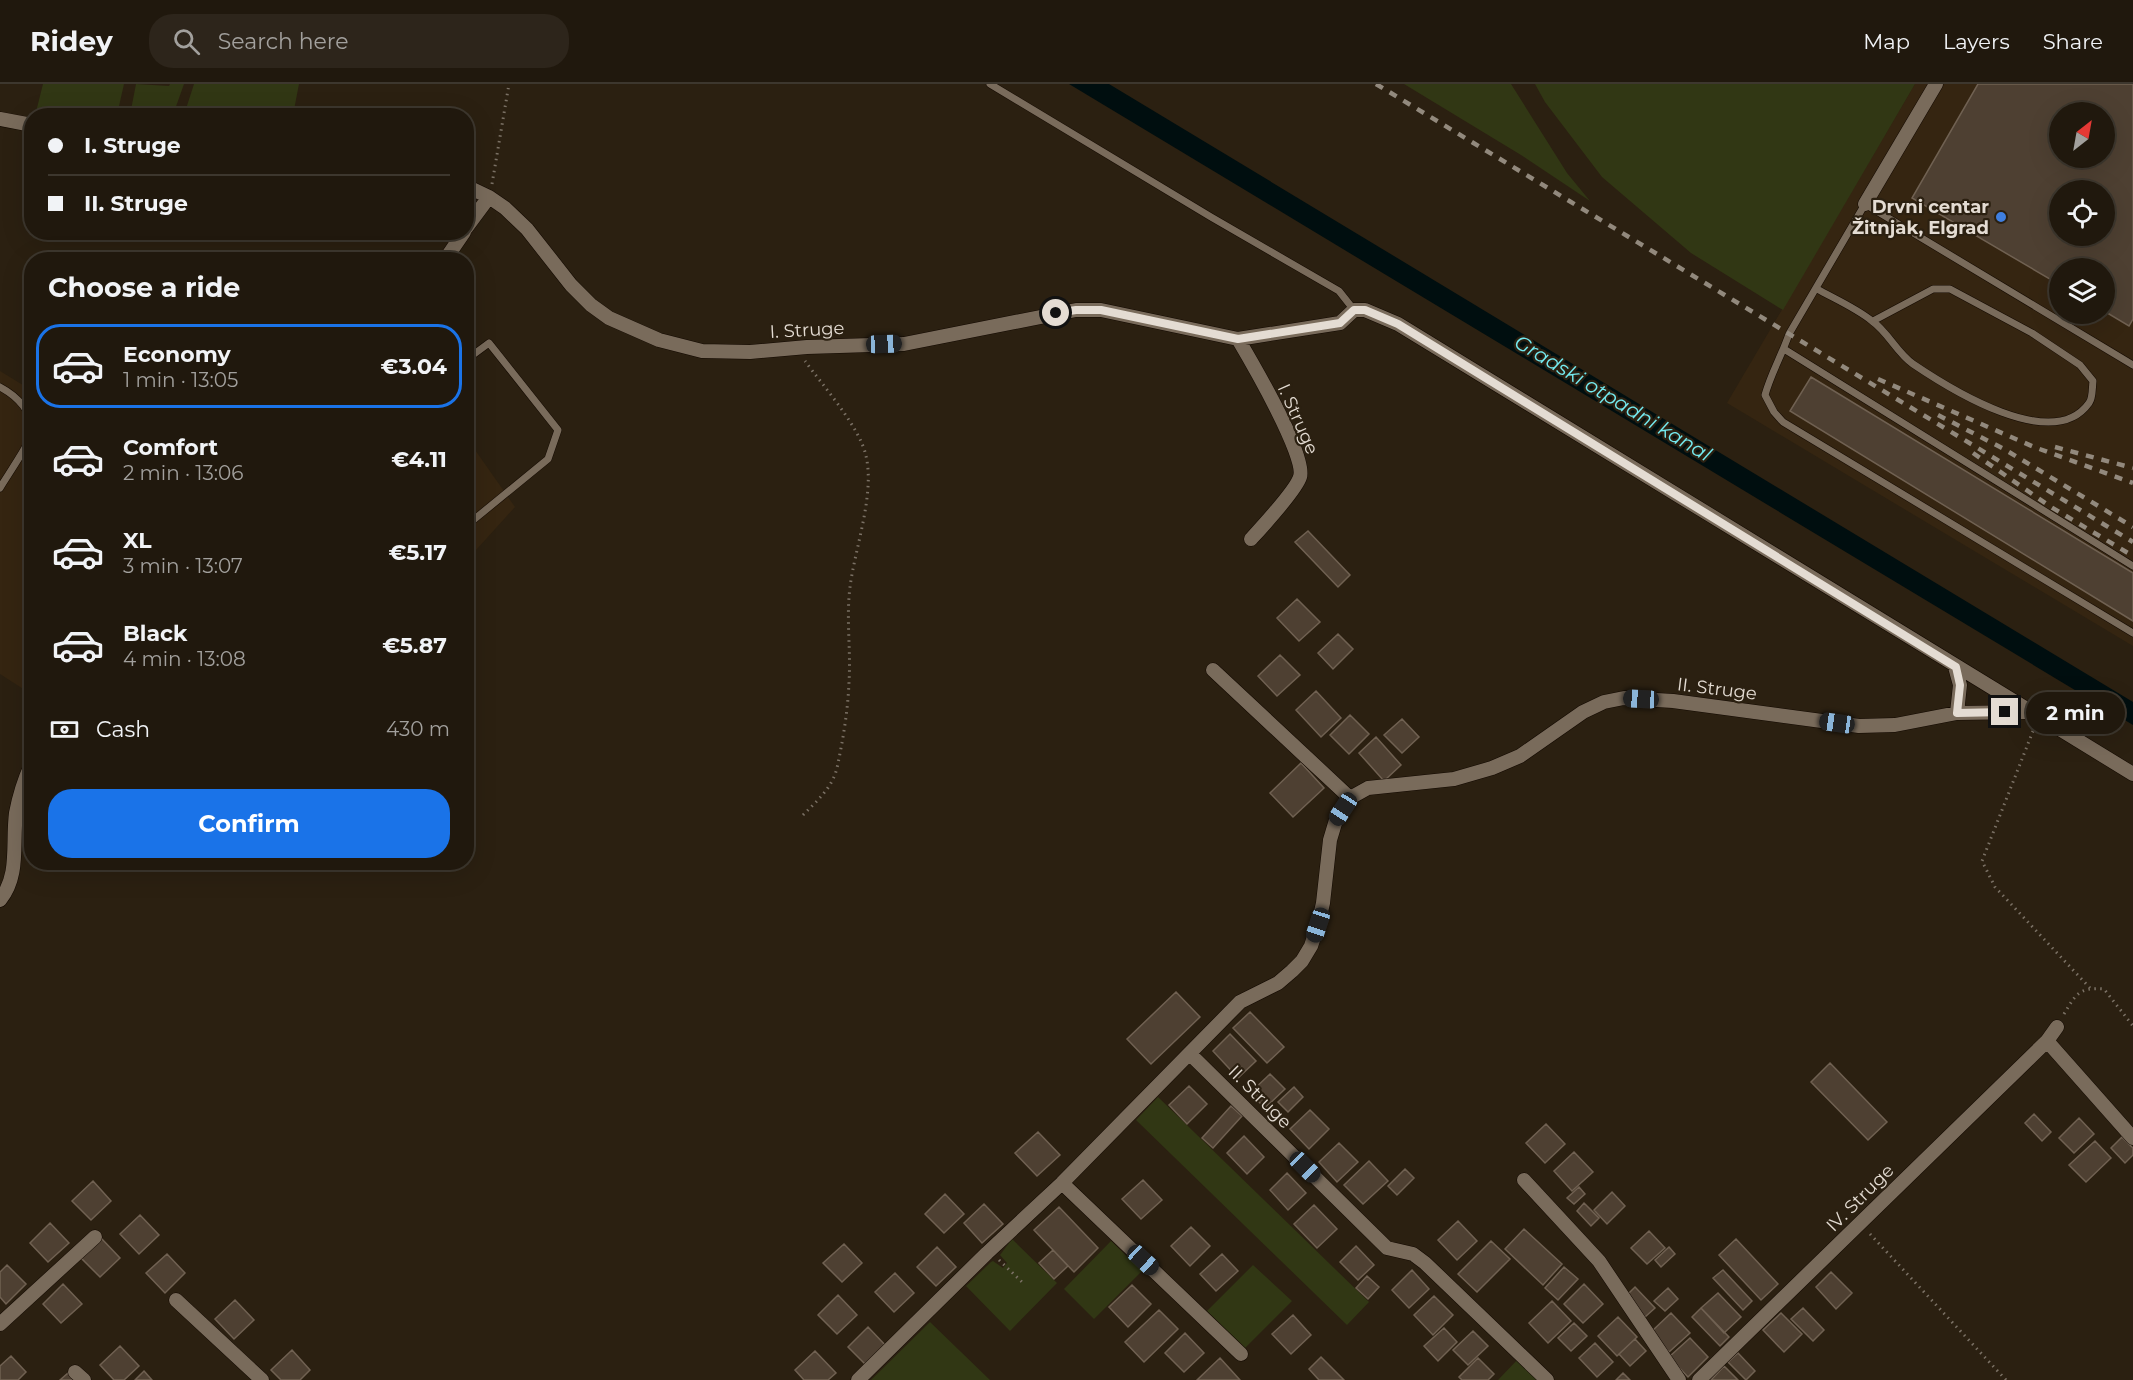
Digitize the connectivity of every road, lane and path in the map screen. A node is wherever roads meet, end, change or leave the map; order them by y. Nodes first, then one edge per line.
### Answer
1 (509, 84) edge
2 (990, 84) edge
3 (1936, 84) edge
4 (0, 119) edge
5 (24, 124) edge
6 (474, 190) edge
7 (489, 197) junction
8 (1865, 204) junction
9 (474, 217) edge
10 (1817, 289) junction
11 (1354, 310) junction
12 (1873, 321) junction
13 (1238, 339) junction
14 (795, 348) junction
15 (1784, 349) junction
16 (474, 354) edge
17 (2133, 365) edge
18 (0, 387) edge
19 (24, 407) edge
20 (24, 448) edge
21 (0, 488) edge
22 (474, 519) edge
23 (1251, 539) dead end
24 (2133, 566) edge
25 (2133, 633) edge
26 (1956, 667) junction
27 (1213, 670) dead end
28 (1957, 713) junction
29 (2034, 715) junction
30 (2133, 774) edge
31 (24, 788) edge
32 (1350, 798) junction
33 (803, 815) dead end
34 (0, 900) edge
35 (2091, 988) junction
36 (2133, 1026) edge
37 (2057, 1027) joint
38 (2047, 1041) junction
39 (1190, 1054) junction
40 (2133, 1138) edge
41 (1524, 1180) dead end
42 (1062, 1183) junction
43 (1861, 1224) junction
44 (94, 1237) dead end
45 (989, 1251) junction
46 (1022, 1282) dead end
47 (176, 1300) dead end
48 (0, 1324) edge
49 (1241, 1354) dead end
50 (262, 1380) edge
51 (858, 1380) edge
52 (1547, 1380) edge
53 (1679, 1380) edge
54 (1699, 1380) edge
55 (2006, 1380) edge

1 - 7 path
2 - 11 lane
3 - 8 street
4 - 5 street
6 - 7 street, I. Struge
7 - 9 street
7 - 14 street, I. Struge
8 - 10 lane
8 - 17 lane
10 - 12 lane
10 - 15 lane
11 - 13 street, I. Struge
11 - 26 street
12 - 12 lane
13 - 14 street, I. Struge
13 - 23 street, I. Struge
14 - 33 path
15 - 24 lane
15 - 25 lane
16 - 22 lane
18 - 19 lane
20 - 21 lane
26 - 28 street
26 - 29 street
27 - 32 street
28 - 29 street, II. Struge
28 - 32 street, II. Struge
29 - 30 street
29 - 35 path
31 - 34 street
32 - 39 street
35 - 36 path
35 - 37 path
37 - 38 street, IV. Struge
38 - 40 street
38 - 43 street, IV. Struge
39 - 42 street
39 - 52 street, II. Struge
41 - 53 street
42 - 45 street
42 - 49 street
43 - 54 street, IV. Struge
43 - 55 path
44 - 48 street
45 - 46 path
45 - 51 street
47 - 50 street

